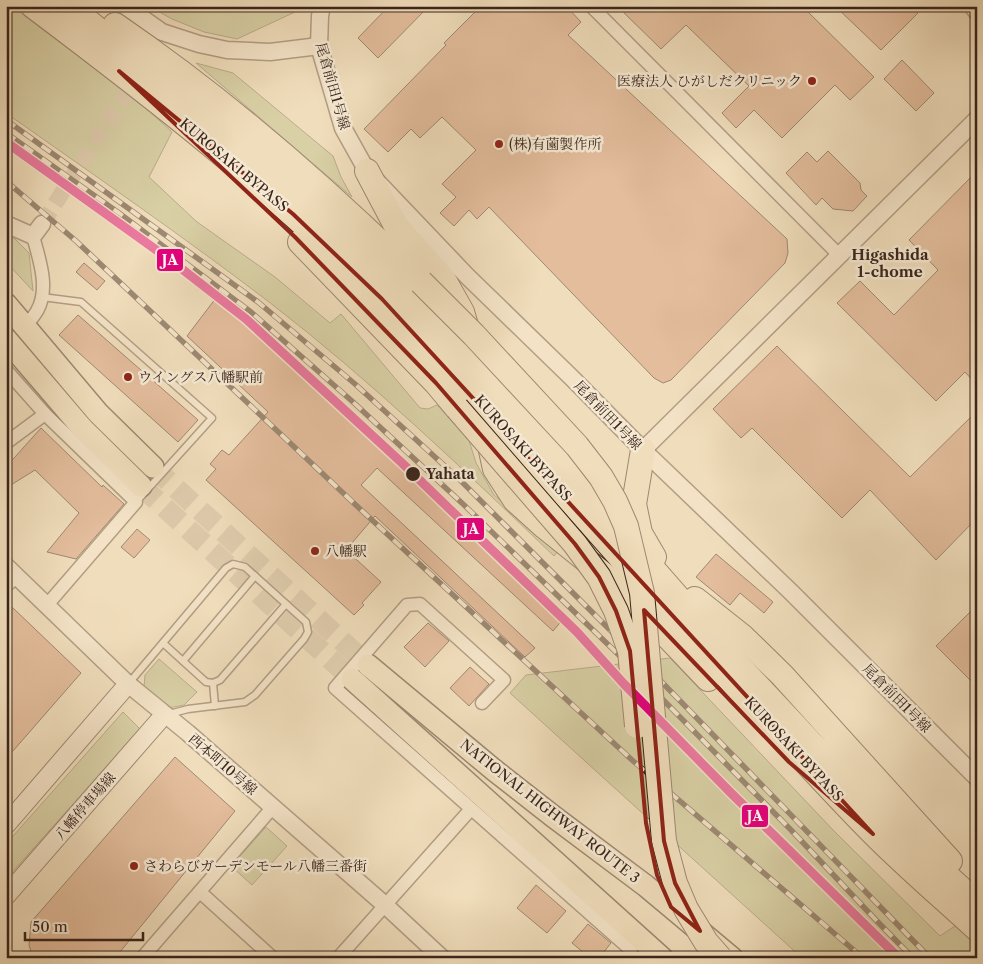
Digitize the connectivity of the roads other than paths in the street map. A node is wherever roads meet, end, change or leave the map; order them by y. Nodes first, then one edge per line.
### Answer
1 (33, 6) edge
2 (69, 6) edge
3 (86, 6) edge
4 (125, 6) edge
5 (322, 6) edge
6 (591, 6) edge
7 (972, 6) edge
8 (977, 12) edge
9 (319, 46) junction
10 (119, 71) junction
11 (977, 119) edge
12 (367, 171) junction
13 (6, 224) edge
14 (37, 230) joint
15 (839, 254) junction
16 (42, 298) junction
17 (6, 304) edge
18 (25, 327) junction
19 (469, 337) dead end
20 (6, 339) edge
21 (6, 370) edge
22 (45, 414) junction
23 (485, 424) dead end
24 (6, 444) edge
25 (644, 450) junction
26 (153, 467) tunnel mouth
27 (139, 494) junction
28 (10, 576) edge
29 (256, 576) junction
30 (286, 604) junction
31 (47, 605) junction
32 (163, 643) junction
33 (183, 661) junction
34 (368, 665) tunnel mouth
35 (352, 678) tunnel mouth
36 (213, 683) junction
37 (128, 684) junction
38 (482, 703) dead end
39 (215, 706) junction
40 (164, 715) junction
41 (977, 778) edge
42 (273, 807) junction
43 (471, 809) junction
44 (6, 825) edge
45 (873, 834) junction
46 (977, 890) edge
47 (200, 892) junction
48 (6, 896) edge
49 (977, 903) edge
50 (385, 905) junction
51 (977, 928) edge
52 (632, 948) edge
53 (142, 958) edge
54 (273, 958) edge
55 (338, 958) edge
56 (442, 958) edge
57 (662, 958) edge
58 (701, 958) edge
59 (720, 958) edge
60 (732, 958) edge

1 - 10 highway, KUROSAKI BYPASS
2 - 49 highway, KUROSAKI BYPASS
3 - 59 highway, bridge
4 - 9 street
5 - 9 street, 尾倉前田1号線
6 - 15 street
7 - 8 street
9 - 12 street, 尾倉前田1号線
10 - 45 highway, KUROSAKI BYPASS
10 - 58 highway, bridge
11 - 15 street
12 - 19 highway
12 - 25 street, 尾倉前田1号線
13 - 14 street
14 - 16 street
15 - 25 street
16 - 18 street
16 - 27 lane
17 - 18 highway
18 - 26 highway
20 - 27 highway
21 - 22 street
22 - 24 street
22 - 27 street
23 - 45 highway
25 - 41 street, 尾倉前田1号線
25 - 46 highway
27 - 31 street
28 - 31 street, 西本町10号線
29 - 30 lane
29 - 32 lane
29 - 33 lane
30 - 36 lane
30 - 39 lane
31 - 37 street, 西本町10号線
32 - 33 lane
32 - 37 lane
33 - 36 lane
34 - 60 highway, NATIONAL HIGHWAY ROUTE 3
35 - 52 highway, NATIONAL HIGHWAY ROUTE 3
36 - 39 lane
37 - 40 street, 西本町10号線
37 - 44 main road
38 - 43 street
39 - 40 lane
40 - 42 street, 西本町10号線
40 - 48 main road, 八幡停車場線
42 - 47 street
42 - 50 street, 西本町10号線
43 - 50 street
43 - 52 street
45 - 51 highway, KUROSAKI BYPASS
47 - 53 street
47 - 54 street
50 - 55 street
50 - 56 street, 西本町10号線
52 - 57 highway, NATIONAL HIGHWAY ROUTE 3

